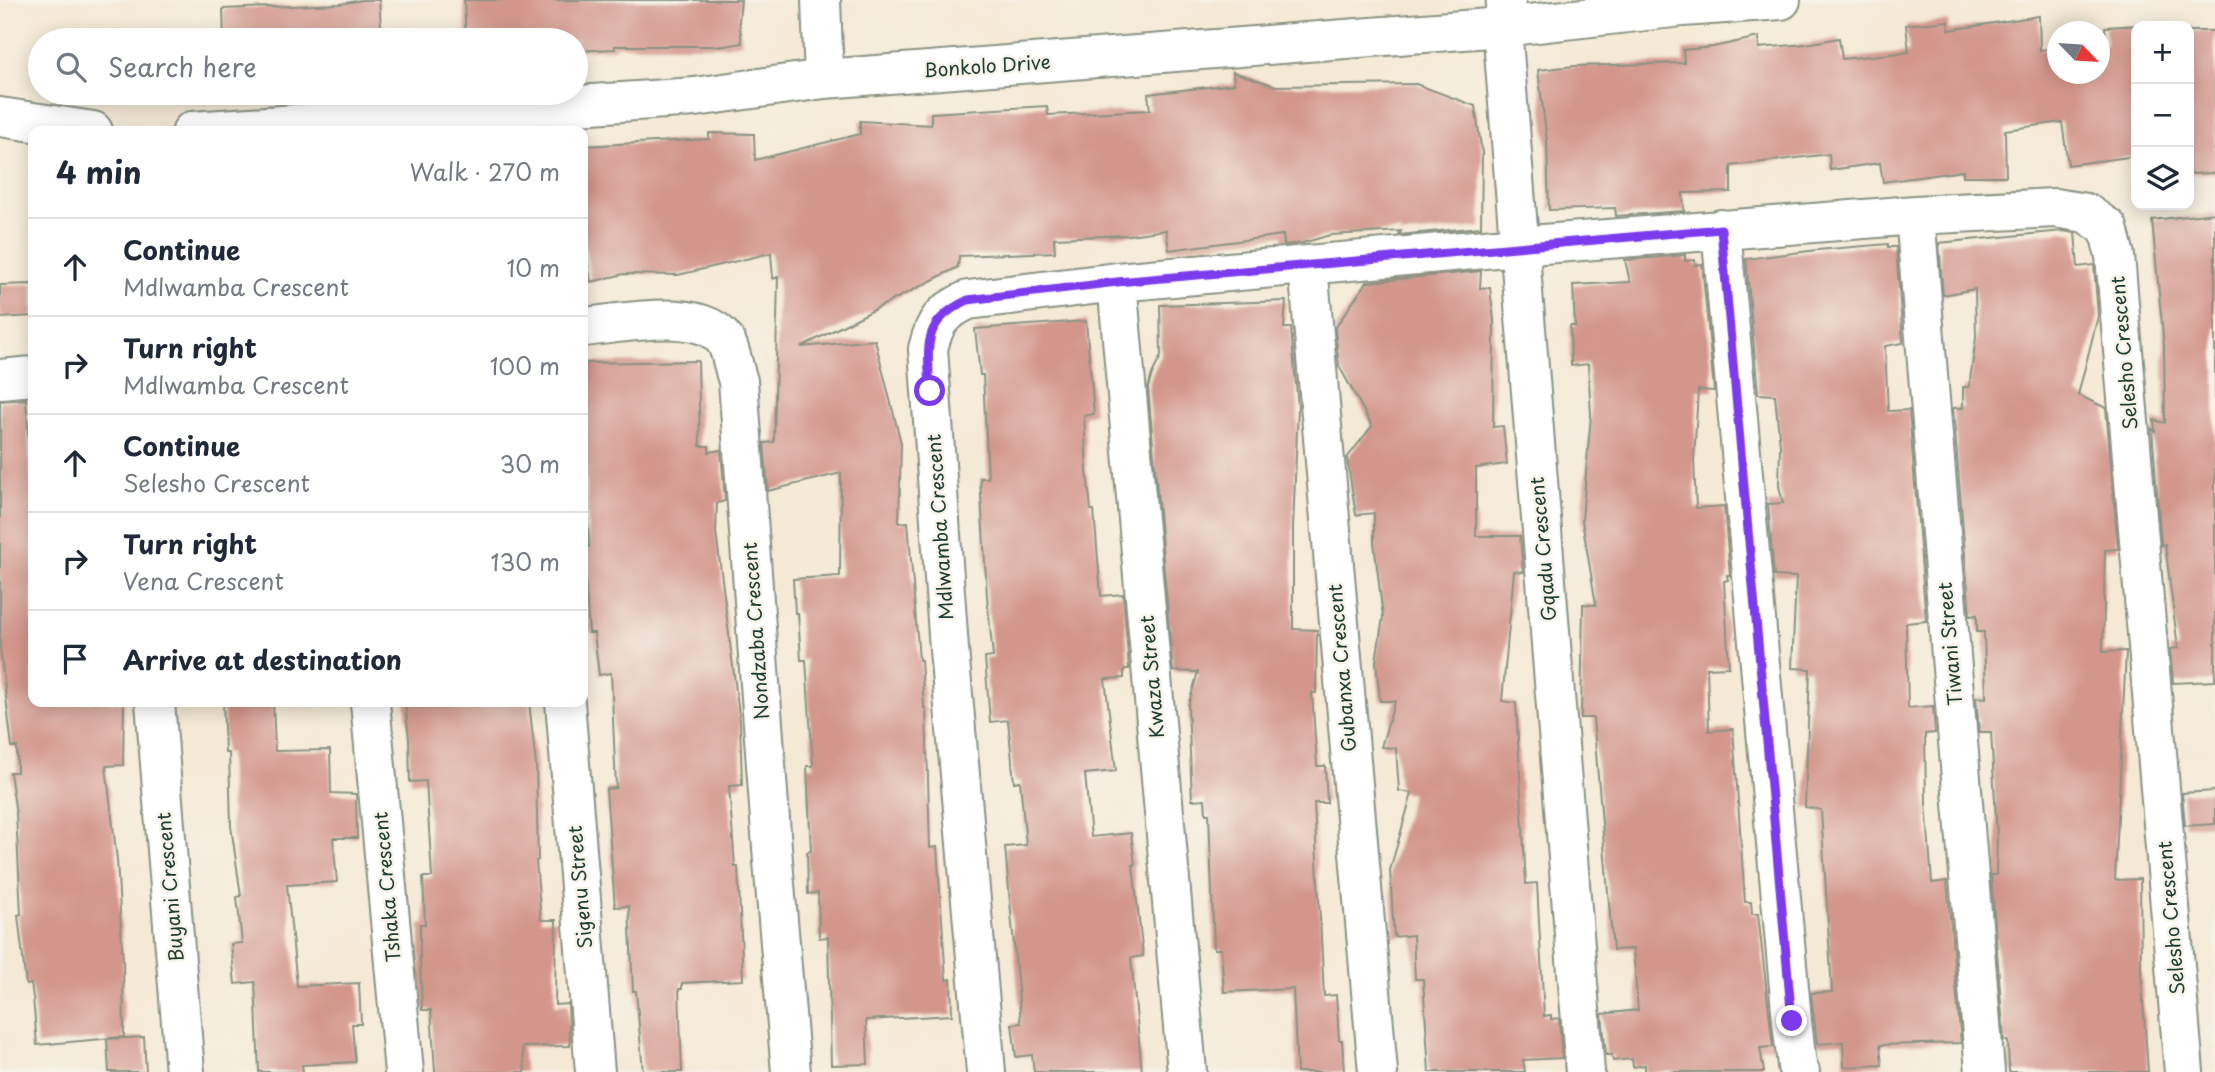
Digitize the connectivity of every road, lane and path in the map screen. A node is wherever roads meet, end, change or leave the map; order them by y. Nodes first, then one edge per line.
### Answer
1 (821, 0) edge
2 (1781, 0) edge
3 (1504, 13) edge
4 (824, 79) junction
5 (588, 104) edge
6 (577, 105) edge
7 (0, 117) edge
8 (60, 126) edge
9 (266, 126) edge
10 (1915, 215) junction
11 (1721, 229) junction
12 (1518, 246) junction
13 (1308, 265) junction
14 (1117, 282) junction
15 (588, 327) edge
16 (28, 376) edge
17 (0, 379) edge
18 (155, 707) edge
19 (370, 707) edge
20 (565, 707) edge
21 (185, 1072) edge
22 (404, 1072) edge
23 (595, 1072) edge
24 (791, 1072) edge
25 (986, 1072) edge
26 (1187, 1072) edge
27 (1378, 1072) edge
28 (1585, 1072) edge
29 (1800, 1072) edge
30 (1985, 1072) edge
31 (2185, 1072) edge

1 - 4 street
2 - 3 street, Bonkolo Drive
3 - 4 street, Bonkolo Drive
3 - 12 street, Gqadu Crescent
4 - 5 street, Bonkolo Drive
6 - 9 street, Bonkolo Drive
7 - 8 street
10 - 11 street, Selesho Crescent
10 - 30 street, Tiwani Street
10 - 31 street, Selesho Crescent
11 - 12 street, Selesho Crescent
11 - 29 street
12 - 13 street, Mdlwamba Crescent
12 - 28 street, Gqadu Crescent
13 - 14 street, Mdlwamba Crescent
13 - 27 street, Gubanxa Crescent
14 - 25 street, Mdlwamba Crescent
14 - 26 street, Kwaza Street
15 - 24 street, Nondzaba Crescent
16 - 17 street
18 - 21 street, Buyani Crescent
19 - 22 street, Tshaka Crescent
20 - 23 street, Sigenu Street

